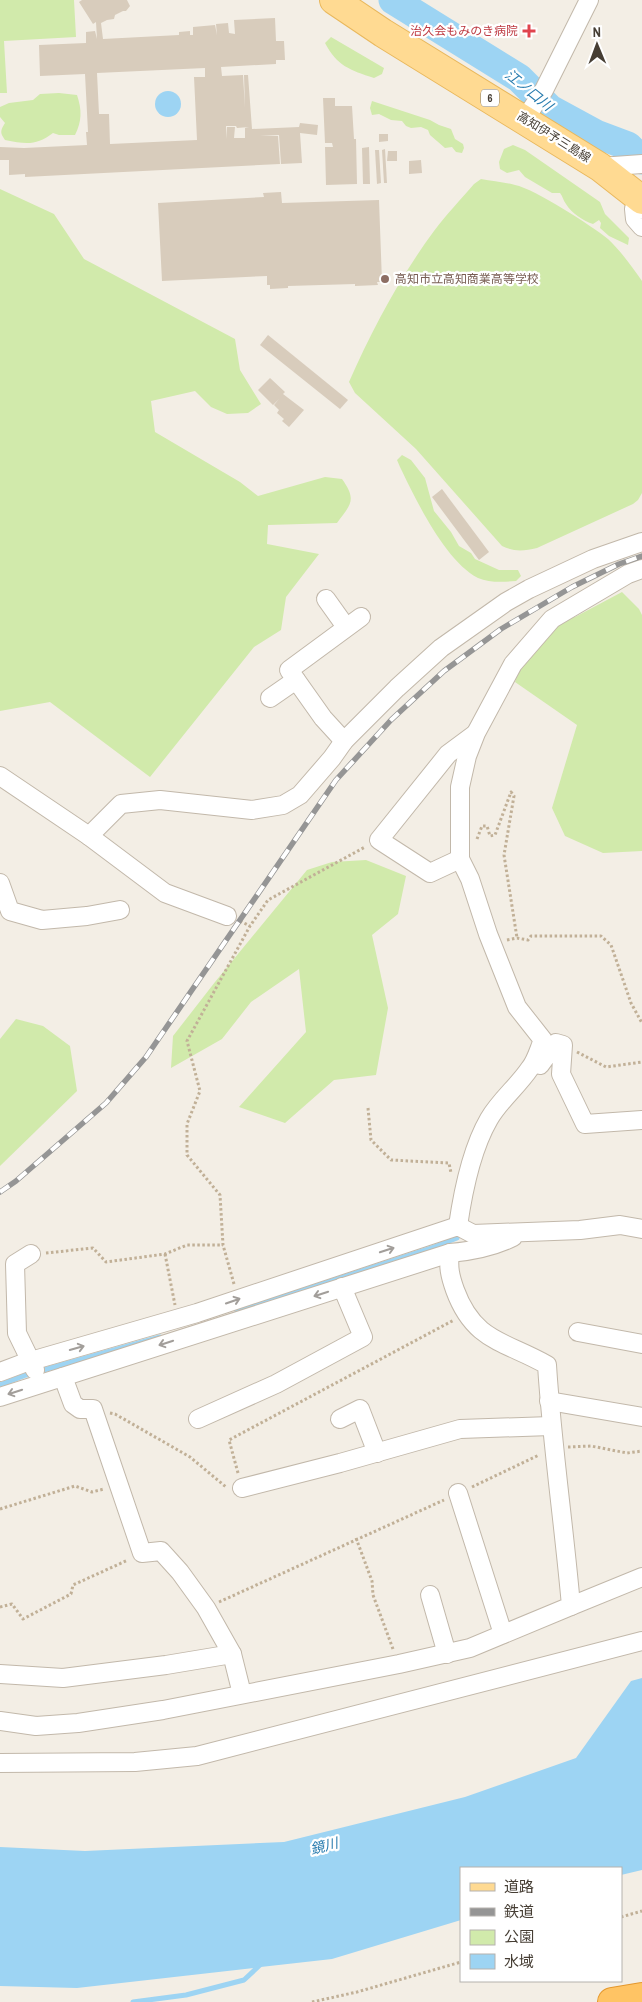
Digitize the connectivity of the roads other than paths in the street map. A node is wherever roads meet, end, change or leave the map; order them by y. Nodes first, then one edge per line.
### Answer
1 (334, 0) edge
2 (589, 0) edge
3 (535, 104) junction
4 (639, 184) edge
5 (642, 227) edge
6 (642, 542) edge
7 (642, 569) edge
8 (326, 599) dead end
9 (361, 617) dead end
10 (346, 628) junction
11 (296, 680) junction
12 (270, 698) dead end
13 (476, 733) junction
14 (344, 741) junction
15 (0, 776) edge
16 (90, 836) junction
17 (462, 864) junction
18 (0, 883) edge
19 (120, 910) dead end
20 (227, 916) dead end
21 (500, 1103) junction
22 (642, 1120) edge
23 (458, 1226) junction
24 (642, 1229) edge
25 (523, 1232) junction
26 (450, 1253) junction
27 (31, 1254) road end
28 (342, 1287) junction
29 (578, 1332) dead end
30 (642, 1344) edge
31 (97, 1365) junction
32 (35, 1370) junction
33 (0, 1372) edge
34 (63, 1376) junction
35 (0, 1397) edge
36 (549, 1401) junction
37 (642, 1417) edge
38 (198, 1419) dead end
39 (340, 1419) dead end
40 (551, 1426) junction
41 (377, 1453) junction
42 (242, 1488) road end
43 (458, 1494) road end
44 (642, 1577) edge
45 (430, 1595) dead end
46 (571, 1606) junction
47 (503, 1634) junction
48 (642, 1641) edge
49 (232, 1654) junction
50 (447, 1654) junction
51 (0, 1674) edge
52 (242, 1694) junction
53 (0, 1721) edge
54 (0, 1763) edge
55 (642, 1997) edge
56 (612, 2002) edge

1 - 3 main road, 高知伊予三島線 / 6
2 - 3 street
3 - 4 main road, 高知伊予三島線 / 6
4 - 5 street
6 - 14 street
7 - 13 street
8 - 10 street
9 - 10 street
10 - 11 street
11 - 12 street
11 - 14 street
13 - 17 street
13 - 17 street
14 - 16 street
15 - 16 street
16 - 20 street
17 - 21 street
18 - 19 street
21 - 22 street
21 - 23 street
23 - 25 street
32 -> 23 street
24 - 25 street
25 - 26 street
26 - 28 street
26 - 36 street
27 - 32 street
28 -> 31 street
28 - 38 street
29 - 30 street
31 - 32 street
31 - 34 street
32 - 33 street
34 -> 35 street
34 - 49 street
36 - 37 street
36 - 40 street
39 - 41 street
40 - 41 street
40 - 46 street
41 - 42 street
43 - 47 street
44 - 46 street
45 - 50 street
46 - 47 street
47 - 50 street
48 - 54 street
49 - 51 street
49 - 52 street
50 - 52 street
52 - 53 street
55 - 56 highway

